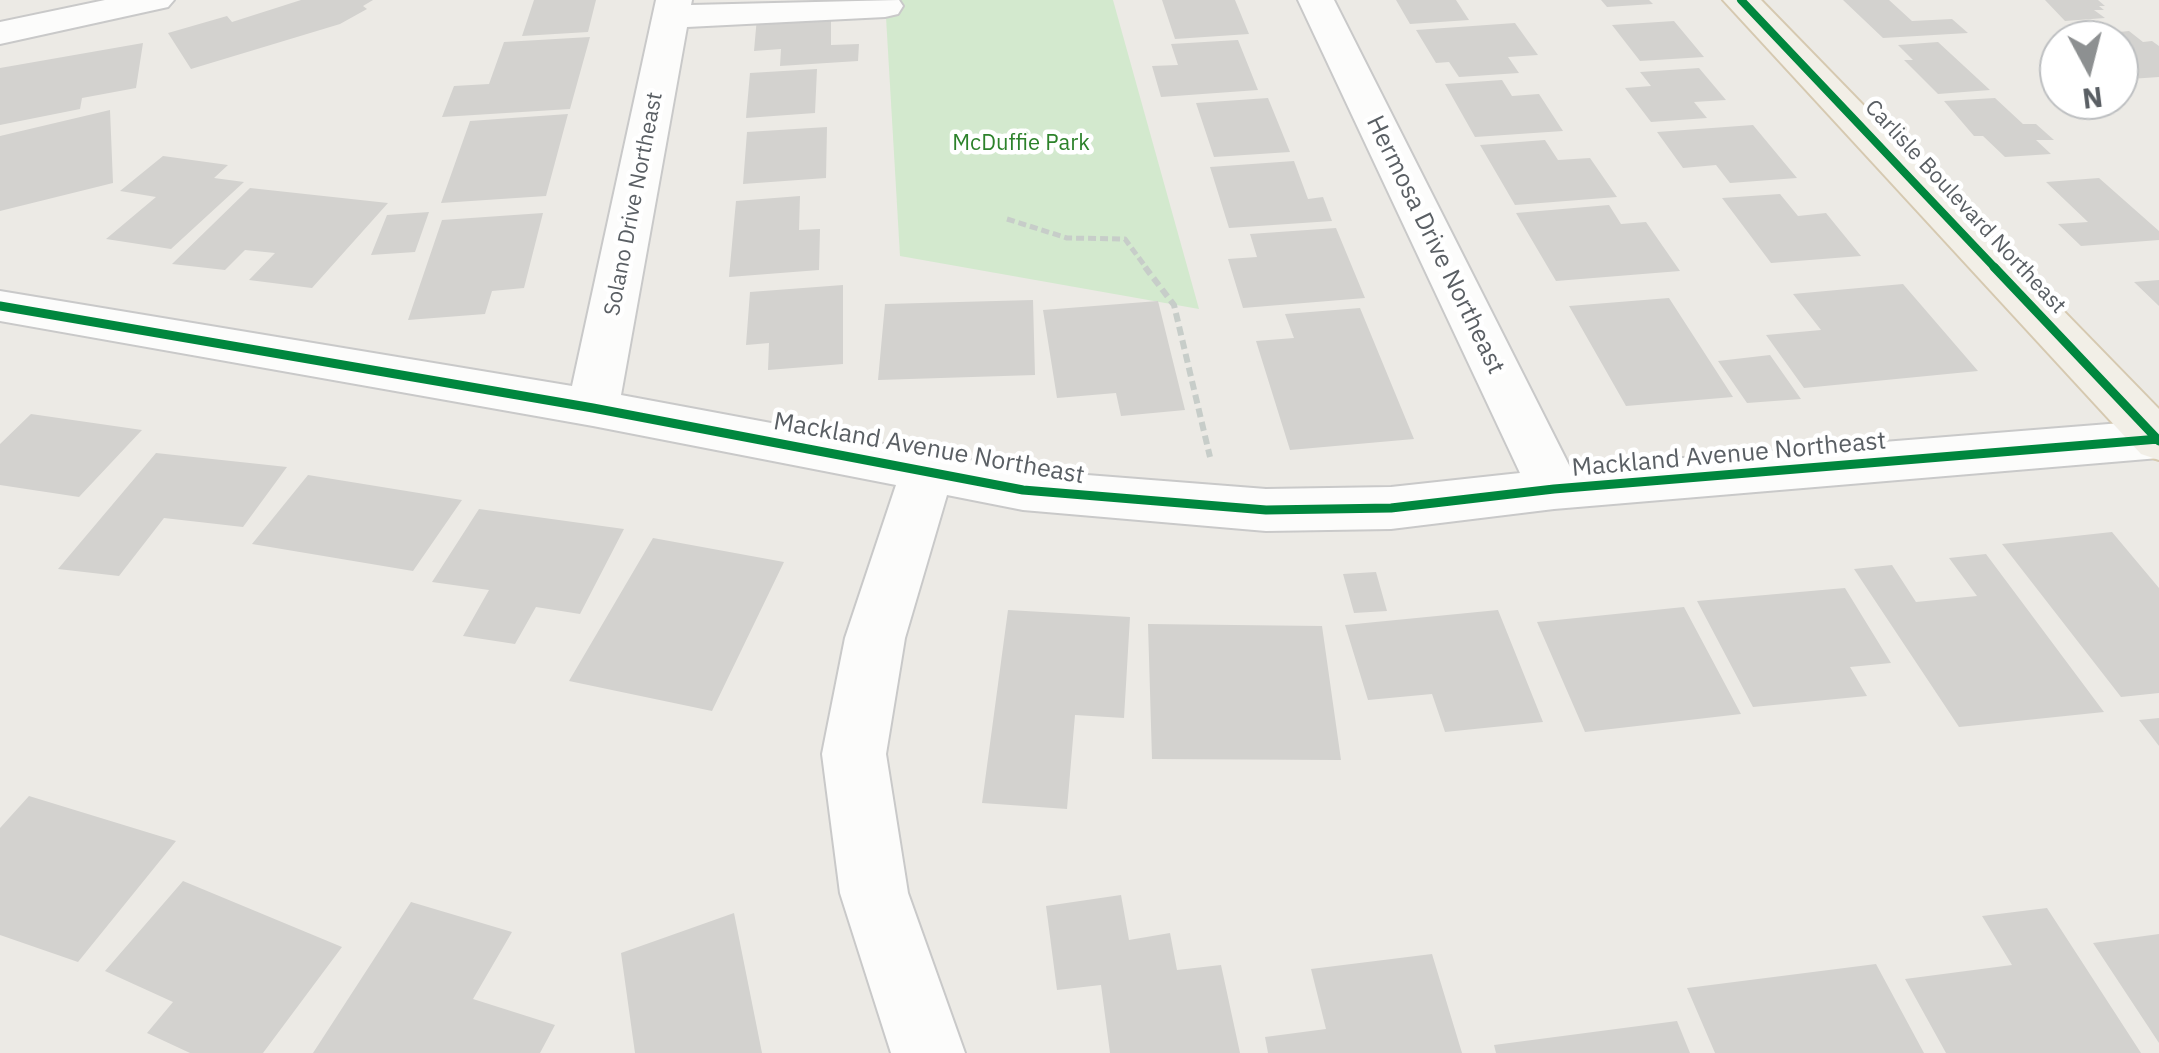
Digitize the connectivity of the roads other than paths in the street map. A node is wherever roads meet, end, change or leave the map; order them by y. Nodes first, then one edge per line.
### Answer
1 (156, 0) edge
2 (1316, 0) edge
3 (1741, 0) edge
4 (885, 6) dead end
5 (672, 9) edge
6 (0, 33) edge
7 (0, 306) edge
8 (592, 408) junction
9 (2159, 440) edge
10 (928, 472) junction
11 (1554, 489) junction
12 (928, 1053) edge

1 - 6 street
2 - 11 street, Hermosa Drive Northeast
3 - 9 main road, Carlisle Boulevard Northeast
4 - 5 street
5 - 8 street, Solano Drive Northeast
7 - 8 street, Mackland Avenue Northeast
8 - 10 street, Mackland Avenue Northeast
9 - 11 street, Mackland Avenue Northeast
10 - 11 street, Mackland Avenue Northeast
10 - 12 street

